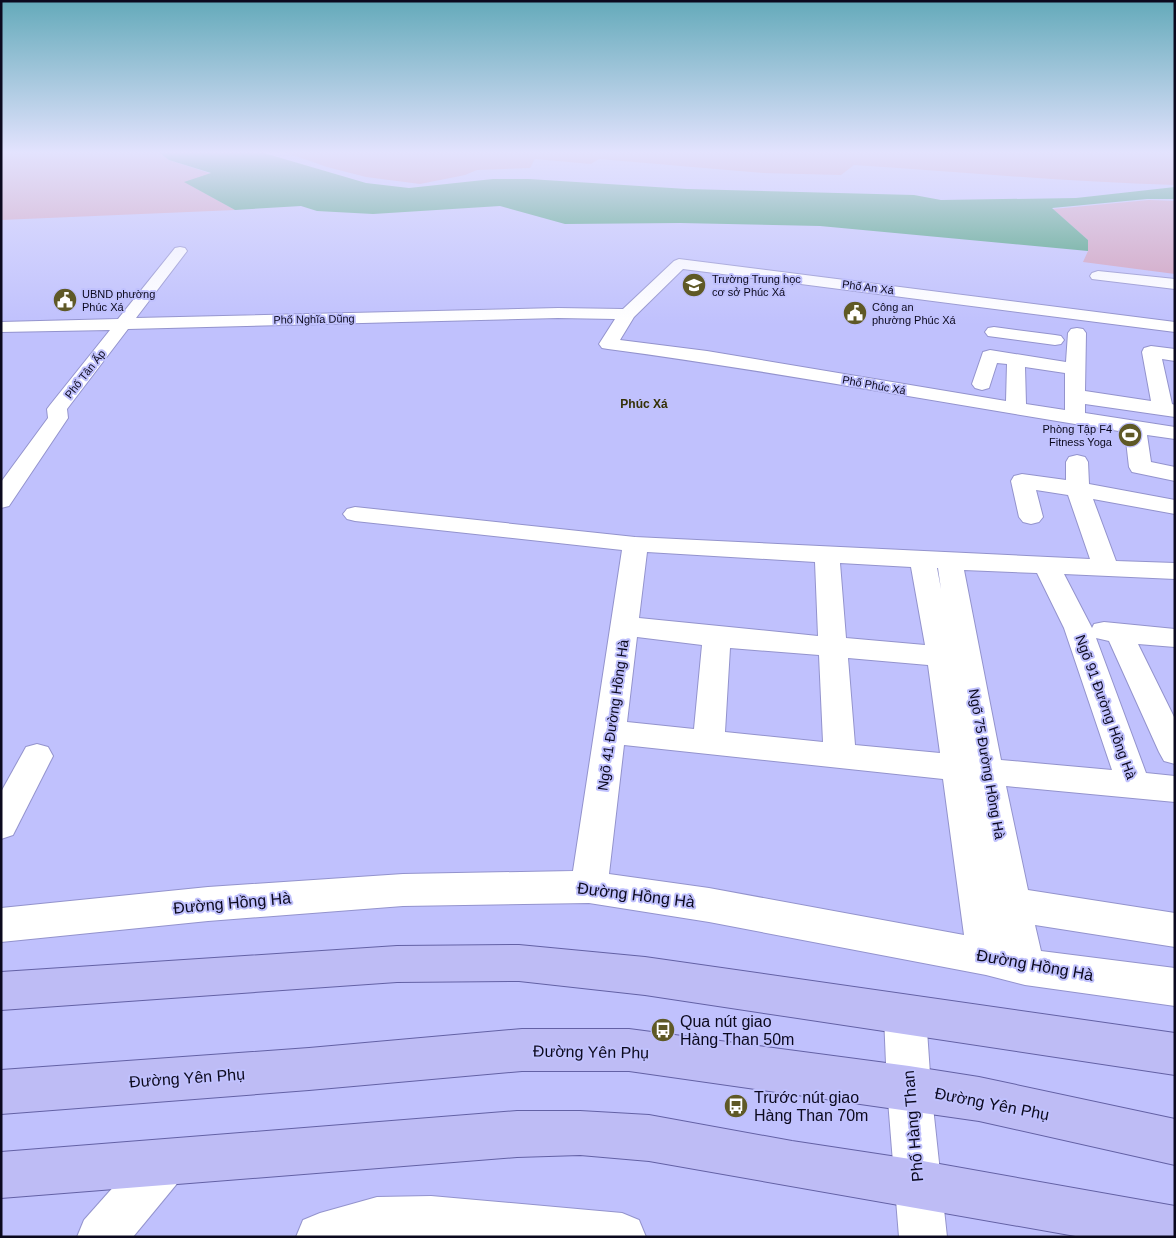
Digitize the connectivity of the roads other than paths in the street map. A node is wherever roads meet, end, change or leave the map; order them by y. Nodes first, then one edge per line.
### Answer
1 (180, 251) dead end
2 (1098, 276) dead end
3 (1175, 284) edge
4 (627, 314) junction
5 (1052, 320) dead end
6 (125, 323) junction
7 (1, 327) edge
8 (1175, 327) edge
9 (1077, 333) dead end
10 (1055, 340) junction
11 (1175, 355) edge
12 (990, 356) junction
13 (1016, 361) junction
14 (1154, 366) junction
15 (1175, 369) edge
16 (1060, 371) junction
17 (982, 384) dead end
18 (1075, 396) junction
19 (1168, 401) edge
20 (1016, 409) junction
21 (1074, 418) junction
22 (1135, 426) junction
23 (1175, 433) edge
24 (1077, 462) dead end
25 (1175, 474) edge
26 (1078, 489) junction
27 (1, 501) edge
28 (1175, 507) edge
29 (355, 514) dead end
30 (1031, 517) dead end
31 (635, 544) junction
32 (827, 556) junction
33 (936, 561) junction
34 (1046, 565) junction
35 (1106, 568) junction
36 (1175, 571) edge
37 (625, 626) junction
38 (1078, 628) junction
39 (1119, 632) junction
40 (717, 638) junction
41 (1175, 638) edge
42 (831, 646) junction
43 (941, 656) junction
44 (612, 732) junction
45 (709, 742) junction
46 (1175, 752) edge
47 (840, 755) junction
48 (38, 756) dead end
49 (974, 770) junction
50 (1134, 785) junction
51 (1175, 790) edge
52 (1, 825) edge
53 (590, 887) junction
54 (995, 902) junction
55 (1, 925) edge
56 (1175, 930) edge
57 (986, 957) junction
58 (1025, 967) junction
59 (1175, 987) edge
60 (1, 991) edge
61 (905, 1016) junction
62 (1175, 1054) edge
63 (909, 1088) junction
64 (1, 1092) edge
65 (1175, 1142) edge
66 (164, 1164) junction
67 (1, 1175) edge
68 (918, 1183) junction
69 (1175, 1230) edge
70 (101, 1237) edge
71 (320, 1237) edge
72 (622, 1237) edge
73 (923, 1237) edge

1 - 6 street, Phố Tân Ấp
2 - 3 street
4 - 6 street, Phố Nghĩa Dũng
4 - 8 street, Phố An Xá
4 - 20 street, Phố Phúc Xá
5 - 10 street
6 - 7 street, Phố Nghĩa Dũng
6 - 27 street, Phố Tân Ấp
9 - 16 street
10 - 12 street
10 - 16 street
11 - 14 street
12 - 13 street
12 - 17 street
13 - 16 street
13 - 20 street
14 - 15 street
14 - 19 street
16 - 18 street
18 - 19 street
18 - 21 street
20 - 21 street, Phố Phúc Xá
21 - 22 street, Phố Phúc Xá
22 - 23 street, Phố Phúc Xá
22 - 25 street
24 - 26 street
26 - 28 street
26 - 30 street
26 - 35 street
29 - 31 street
31 - 32 street
31 - 37 street, Ngõ 41 Đường Hồng Hà
32 - 33 street
32 - 42 street
33 - 34 street
33 - 43 street, Ngõ 75 Đường Hồng Hà
33 - 49 street, Ngõ 75 Đường Hồng Hà
34 - 35 street
34 - 38 street, Ngõ 91 Đường Hồng Hà
35 - 36 street
37 - 40 street
37 - 44 street, Ngõ 41 Đường Hồng Hà
38 - 39 street
38 - 50 street, Ngõ 91 Đường Hồng Hà
39 - 41 street
39 - 46 street
40 - 42 street
40 - 45 street
42 - 43 street
42 - 47 street
43 - 49 street, Ngõ 75 Đường Hồng Hà
44 - 45 street
44 - 53 street, Ngõ 41 Đường Hồng Hà
45 - 47 street
47 - 49 street
48 - 52 street
49 - 50 street
49 - 54 street, Ngõ 75 Đường Hồng Hà
50 - 51 street
53 - 55 street, Đường Hồng Hà
53 - 57 street, Đường Hồng Hà
54 - 56 street
54 - 57 street, Ngõ 75 Đường Hồng Hà
54 - 58 street, Ngõ 75 Đường Hồng Hà
57 - 58 street, Đường Hồng Hà
58 - 59 street, Đường Hồng Hà
60 - 61 main road
61 - 62 main road
61 - 63 street, Phố Hàng Than
63 - 64 main road, Đường Yên Phụ
63 - 65 main road, Đường Yên Phụ
63 - 68 street, Phố Hàng Than
66 - 67 main road
66 - 68 main road
66 - 70 street
68 - 69 main road
68 - 73 street, Phố Hàng Than
71 - 72 street

